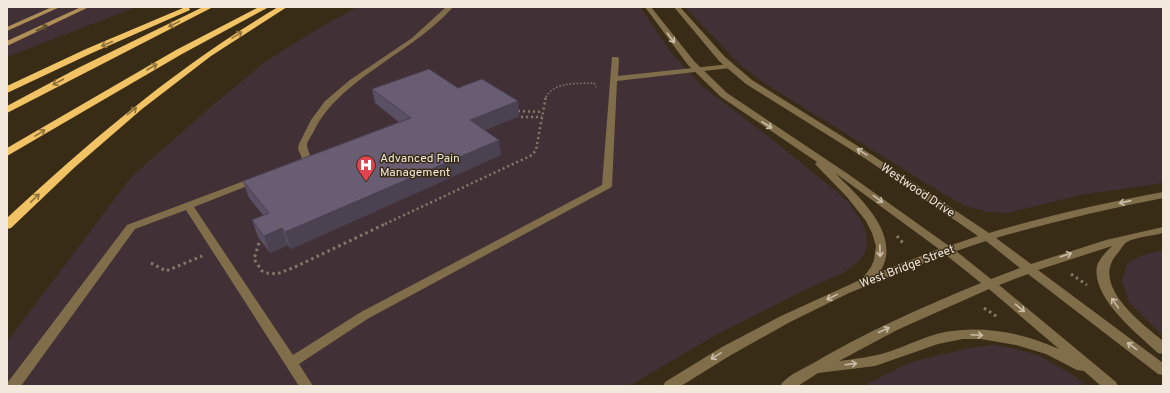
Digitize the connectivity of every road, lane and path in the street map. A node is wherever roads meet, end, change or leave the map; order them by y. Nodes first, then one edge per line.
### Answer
1 (57, 7) edge
2 (86, 7) edge
3 (195, 7) edge
4 (209, 7) edge
5 (265, 7) edge
6 (284, 7) edge
7 (450, 7) edge
8 (648, 7) edge
9 (677, 7) edge
10 (7, 29) edge
11 (7, 44) edge
12 (615, 59) dead end
13 (730, 66) junction
14 (698, 70) junction
15 (614, 79) junction
16 (596, 87) dead end
17 (7, 90) edge
18 (7, 110) edge
19 (518, 111) edge
20 (543, 112) junction
21 (521, 117) dead end
22 (542, 118) junction
23 (7, 153) edge
24 (810, 154) junction
25 (292, 165) edge
26 (262, 176) edge
27 (1163, 195) edge
28 (188, 205) junction
29 (7, 225) edge
30 (1163, 230) edge
31 (898, 236) dead end
32 (987, 237) junction
33 (1122, 240) junction
34 (259, 243) edge
35 (903, 243) dead end
36 (946, 249) junction
37 (217, 250) junction
38 (151, 263) dead end
39 (1029, 268) junction
40 (1071, 274) dead end
41 (867, 280) junction
42 (990, 284) junction
43 (1084, 284) dead end
44 (984, 308) dead end
45 (996, 316) dead end
46 (1163, 349) edge
47 (291, 362) junction
48 (812, 369) junction
49 (1163, 370) edge
50 (1099, 375) junction
51 (13, 386) edge
52 (306, 386) edge
53 (670, 386) edge
54 (787, 386) edge
55 (1111, 386) edge

1 - 10 main road
11 -> 2 main road
3 -> 17 highway
4 -> 18 highway
23 -> 5 highway
29 -> 6 highway
7 - 25 street
8 -> 14 street
9 - 13 street, Westwood Drive
12 - 15 street
13 - 14 street
32 -> 13 street, Westwood Drive
14 - 15 street
14 -> 24 street
15 - 47 street
16 - 20 path
19 - 20 path
20 - 22 path
21 - 22 path
22 - 34 path
24 -> 36 street
24 -> 41 street
26 - 28 street
27 -> 32 street, West Bridge Street
28 - 37 street
28 - 51 street
30 - 33 street
31 - 35 path
32 - 36 street, West Bridge Street
32 - 39 street, Westwood Drive
39 -> 33 street
46 -> 33 street
36 - 41 street, West Bridge Street
36 - 42 street
37 - 38 path
37 - 47 street
39 - 42 street
49 -> 39 street, Westwood Drive
40 - 43 path
41 -> 53 street, West Bridge Street
48 -> 42 street
42 -> 50 street
44 - 45 path
47 - 52 street
48 -> 50 street
48 - 54 street
50 - 55 street

